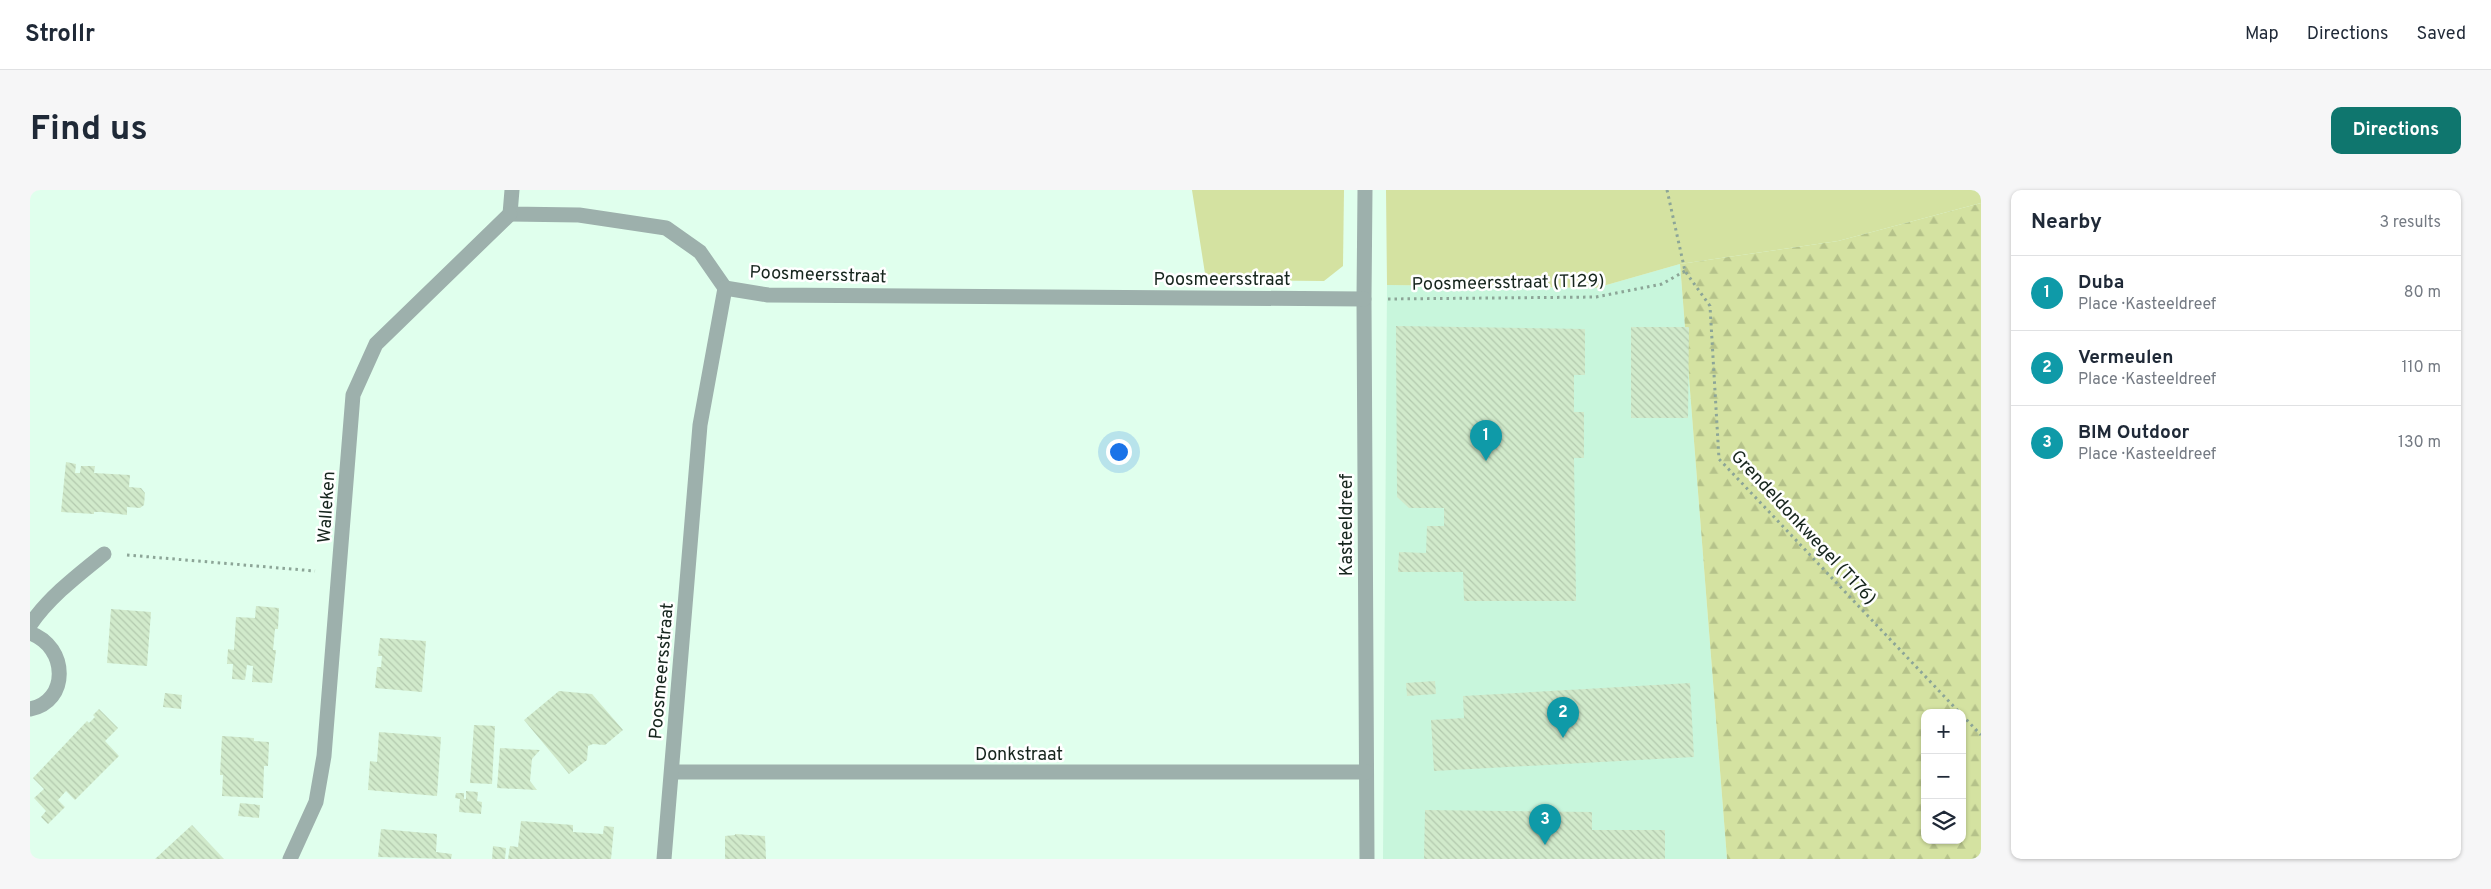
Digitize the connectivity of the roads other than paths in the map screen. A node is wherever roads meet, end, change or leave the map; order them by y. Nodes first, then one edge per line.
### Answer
1 (512, 190) edge
2 (1365, 190) edge
3 (510, 214) junction
4 (725, 288) junction
5 (1364, 299) junction
6 (104, 554) road end
7 (30, 625) edge
8 (30, 633) edge
9 (30, 709) edge
10 (672, 772) junction
11 (1366, 772) junction
12 (290, 859) edge
13 (664, 859) edge
14 (1367, 859) edge

1 - 3 street
2 - 5 street, Kasteeldreef
3 - 4 street
3 - 12 street, Walleken
4 - 5 street, Poosmeersstraat
4 - 10 street, Poosmeersstraat
5 - 11 street, Kasteeldreef
6 - 7 street
8 - 9 street
10 - 11 street, Donkstraat
10 - 13 street, Poosmeersstraat
11 - 14 street, Kasteeldreef

